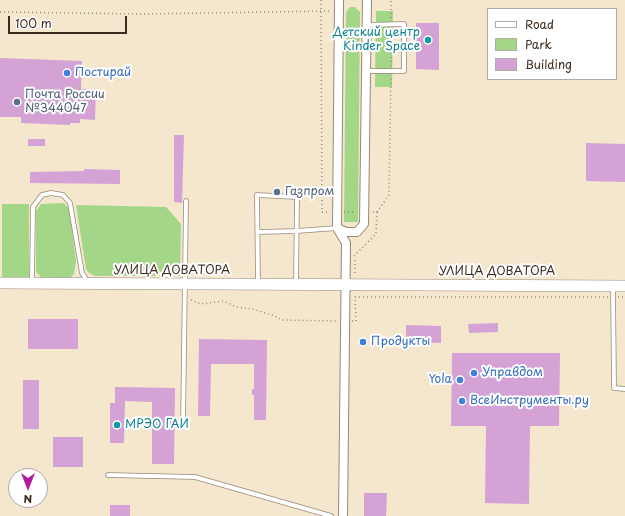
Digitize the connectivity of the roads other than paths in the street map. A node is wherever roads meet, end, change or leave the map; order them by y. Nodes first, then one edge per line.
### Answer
1 (339, 0) edge
2 (367, 0) edge
3 (366, 25) junction
4 (366, 71) junction
5 (186, 201) dead end
6 (337, 228) junction
7 (297, 231) junction
8 (258, 232) junction
9 (357, 232) junction
10 (346, 243) junction
11 (0, 283) edge
12 (32, 283) junction
13 (90, 284) junction
14 (184, 284) junction
15 (258, 284) junction
16 (296, 284) junction
17 (344, 284) junction
18 (625, 286) edge
19 (613, 292) junction
20 (625, 389) edge
21 (183, 425) dead end
22 (108, 475) dead end
23 (331, 516) edge
24 (343, 516) edge

1 - 6 street
2 - 3 street
3 - 4 street
3 - 4 lane
4 - 9 street
5 - 14 lane
6 - 7 lane
6 - 9 street
6 - 10 street
7 - 8 lane
7 - 8 lane
7 - 16 lane
8 - 15 lane
9 - 10 street
10 - 17 street
11 - 12 street, УЛИЦА ДОВАТОРА
12 - 13 street, УЛИЦА ДОВАТОРА
12 - 13 lane
13 - 14 street, УЛИЦА ДОВАТОРА
14 - 15 street, УЛИЦА ДОВАТОРА
14 - 21 lane
15 - 16 street, УЛИЦА ДОВАТОРА
16 - 17 street, УЛИЦА ДОВАТОРА
17 - 19 street, УЛИЦА ДОВАТОРА
17 - 24 street
18 - 19 street, УЛИЦА ДОВАТОРА
19 - 20 lane
22 - 23 lane

